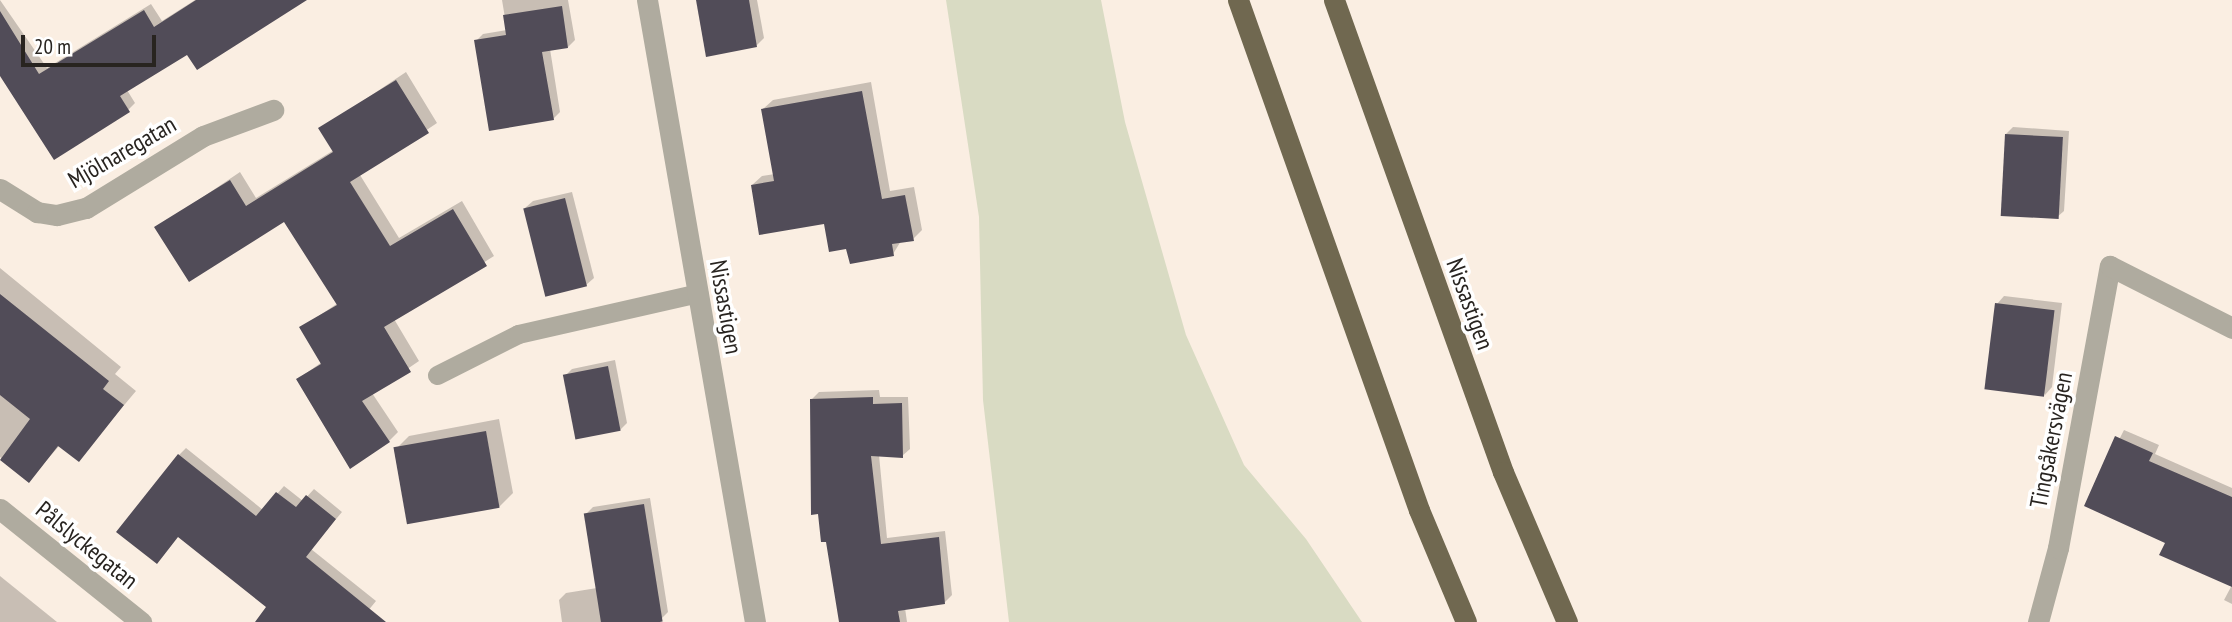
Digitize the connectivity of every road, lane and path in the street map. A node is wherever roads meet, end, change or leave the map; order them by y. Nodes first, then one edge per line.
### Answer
1 (647, 0) edge
2 (1238, 0) edge
3 (1334, 0) edge
4 (273, 110) dead end
5 (0, 189) edge
6 (698, 293) junction
7 (2232, 328) edge
8 (437, 375) dead end
9 (0, 509) edge
10 (141, 622) edge
11 (755, 622) edge
12 (1466, 622) edge
13 (1567, 622) edge
14 (2038, 622) edge

1 - 6 street, Nissastigen
2 - 12 highway
3 - 13 highway, Nissastigen
4 - 5 street, Mjölnaregatan
6 - 8 lane
6 - 11 street, Nissastigen
7 - 14 street, Tingsåkersvägen
9 - 10 street, Pålslyckegatan

